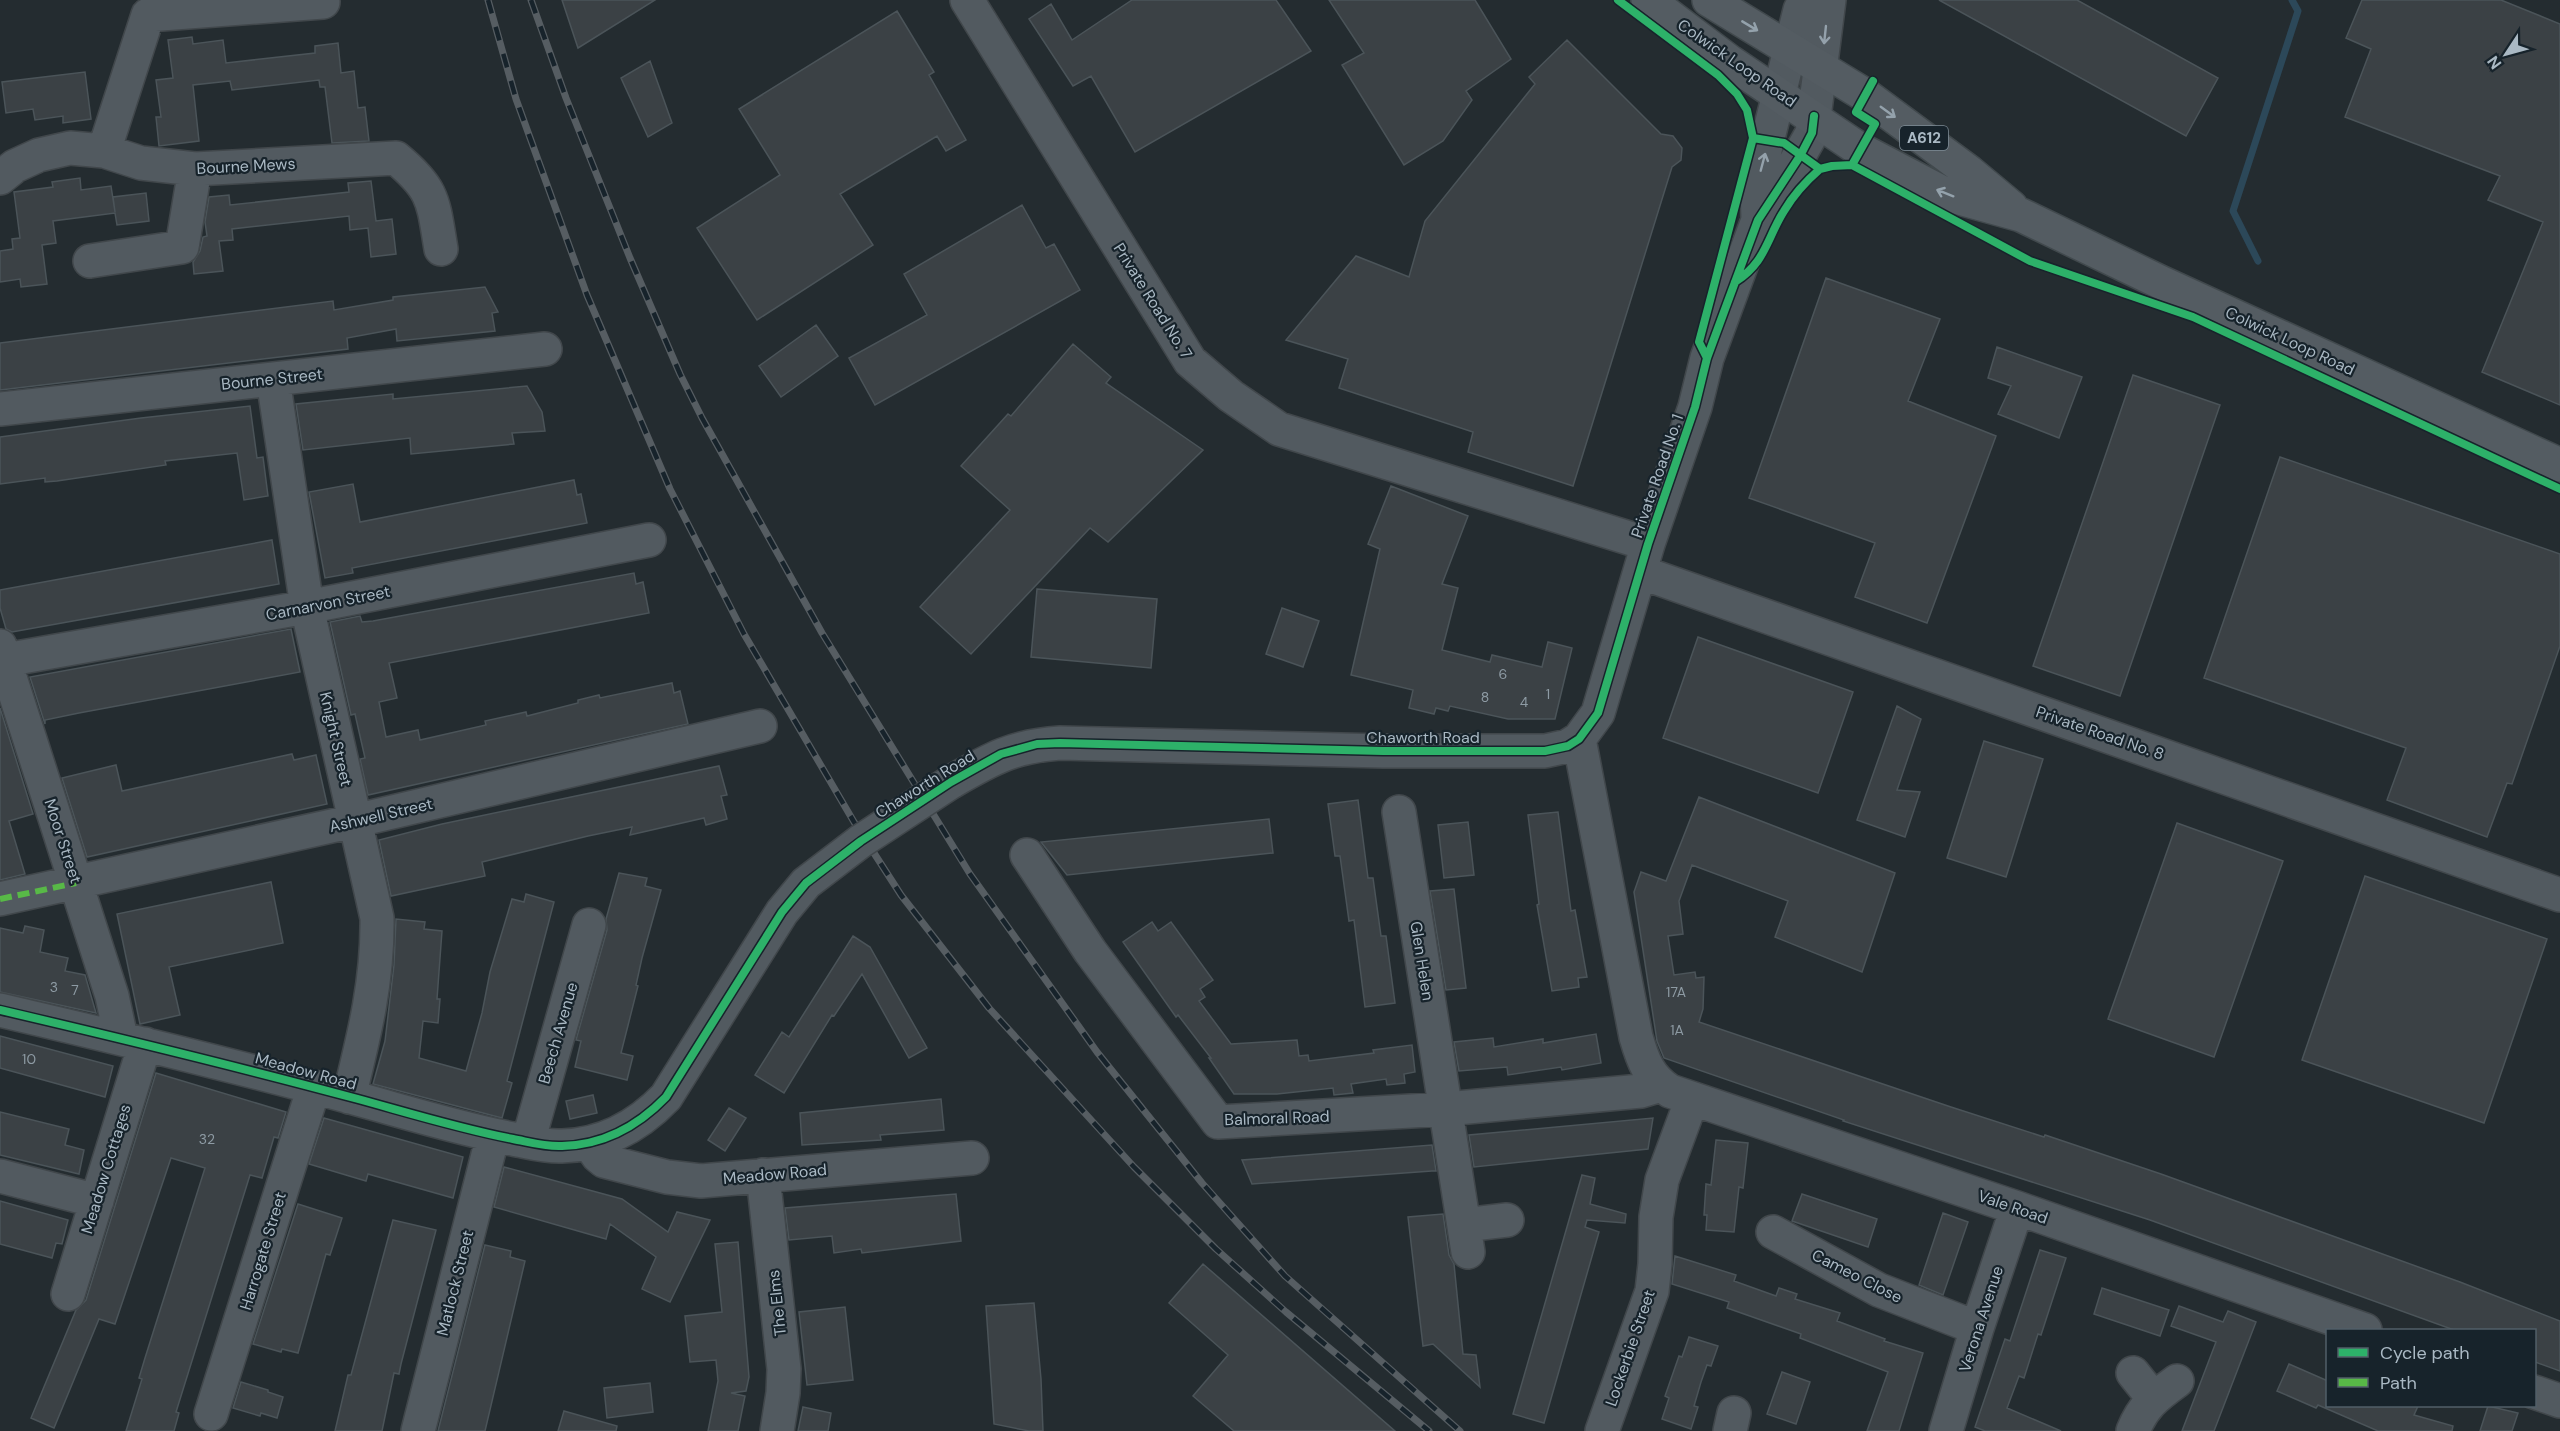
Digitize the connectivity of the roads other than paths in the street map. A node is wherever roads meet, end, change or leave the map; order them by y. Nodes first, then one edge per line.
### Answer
1 (967, 0) edge
2 (1648, 0) edge
3 (1709, 0) edge
4 (1805, 0) edge
5 (1829, 0) edge
6 (323, 2) dead end
7 (1791, 51) junction
8 (1821, 69) junction
9 (1780, 94) junction
10 (1815, 117) junction
11 (104, 151) junction
12 (195, 169) junction
13 (0, 178) edge
14 (2021, 215) junction
15 (1758, 220) junction
16 (441, 249) dead end
17 (90, 261) dead end
18 (545, 349) dead end
19 (273, 379) junction
20 (0, 409) edge
21 (2560, 465) edge
22 (650, 540) dead end
23 (1644, 558) junction
24 (306, 607) junction
25 (2, 653) edge
26 (760, 726) dead end
27 (1579, 739) junction
28 (1399, 812) dead end
29 (354, 821) junction
30 (1027, 855) dead end
31 (76, 883) junction
32 (2560, 895) edge
33 (0, 899) edge
34 (589, 925) dead end
35 (0, 1010) edge
36 (133, 1041) junction
37 (1661, 1085) junction
38 (314, 1087) junction
39 (349, 1096) junction
40 (1692, 1099) junction
41 (1446, 1109) junction
42 (493, 1135) junction
43 (598, 1141) junction
44 (528, 1142) junction
45 (972, 1158) dead end
46 (763, 1175) junction
47 (0, 1176) edge
48 (97, 1201) junction
49 (2017, 1208) junction
50 (1507, 1220) dead end
51 (1773, 1232) dead end
52 (68, 1294) dead end
53 (1977, 1328) junction
54 (2362, 1329) edge
55 (2154, 1384) dead end
56 (2536, 1392) edge
57 (2560, 1401) edge
58 (212, 1414) dead end
59 (1612, 1428) edge
60 (418, 1431) edge
61 (777, 1431) edge
62 (1947, 1431) edge
63 (2133, 1431) edge

1 - 23 street, Private Road No. 7
2 - 9 main road, Colwick Loop Road / A612
3 -> 7 main road, Colwick Loop Road / A612
4 - 7 street, Private Road No. 1
5 -> 8 street, Private Road No. 1
6 - 11 street
7 - 8 main road, Colwick Loop Road / A612
7 - 9 street, Private Road No. 1
8 - 10 street, Private Road No. 1
8 -> 14 main road, Colwick Loop Road / A612
9 - 10 main road, Colwick Loop Road / A612
15 -> 9 street, Private Road No. 1
14 -> 10 main road, Colwick Loop Road / A612
10 - 15 street, Private Road No. 1
11 - 12 street, Bourne Mews
11 - 13 street, Bourne Mews
12 - 16 street, Bourne Mews
12 - 17 street
14 - 21 main road, Colwick Loop Road / A612
15 - 23 street, Private Road No. 1
18 - 19 street, Bourne Street
19 - 20 street, Bourne Street
19 - 24 street, Knight Street
22 - 24 street, Carnarvon Street
23 - 27 street, Private Road No. 1
23 - 32 street, Private Road No. 8
24 - 25 street, Carnarvon Street
24 - 29 street, Knight Street
25 - 31 street, Moor Street
26 - 29 street, Ashwell Street
27 - 37 street
27 - 43 street, Chaworth Road, bridge
28 - 41 street, Glen Helen
29 - 31 street, Ashwell Street
29 - 39 street, Knight Street
30 - 41 street, Balmoral Road
31 - 33 street, Ashwell Street
31 - 36 street, Moor Street
34 - 44 street, Beech Avenue
35 - 36 street, Meadow Road
36 - 38 street, Meadow Road
36 - 48 street, Meadow Cottages
37 - 40 street, Vale Road
37 - 41 street, Balmoral Road
38 - 39 street, Meadow Road
38 - 58 street, Harrogate Street
39 - 42 street, Meadow Road
40 - 49 street, Vale Road
40 - 59 street, Lockerbie Street
41 - 50 street, Glen Helen
42 - 44 street, Meadow Road
42 - 60 street, Matlock Street
43 - 44 street, Meadow Road
43 - 46 street, Meadow Road
45 - 46 street, Meadow Road
46 - 61 street, The Elms
47 - 48 street
48 - 52 street, Meadow Cottages
49 - 53 street, Verona Avenue
49 - 54 street, Vale Road
51 - 53 street, Cameo Close
53 - 62 street, Verona Avenue
55 - 63 street
56 - 57 street

